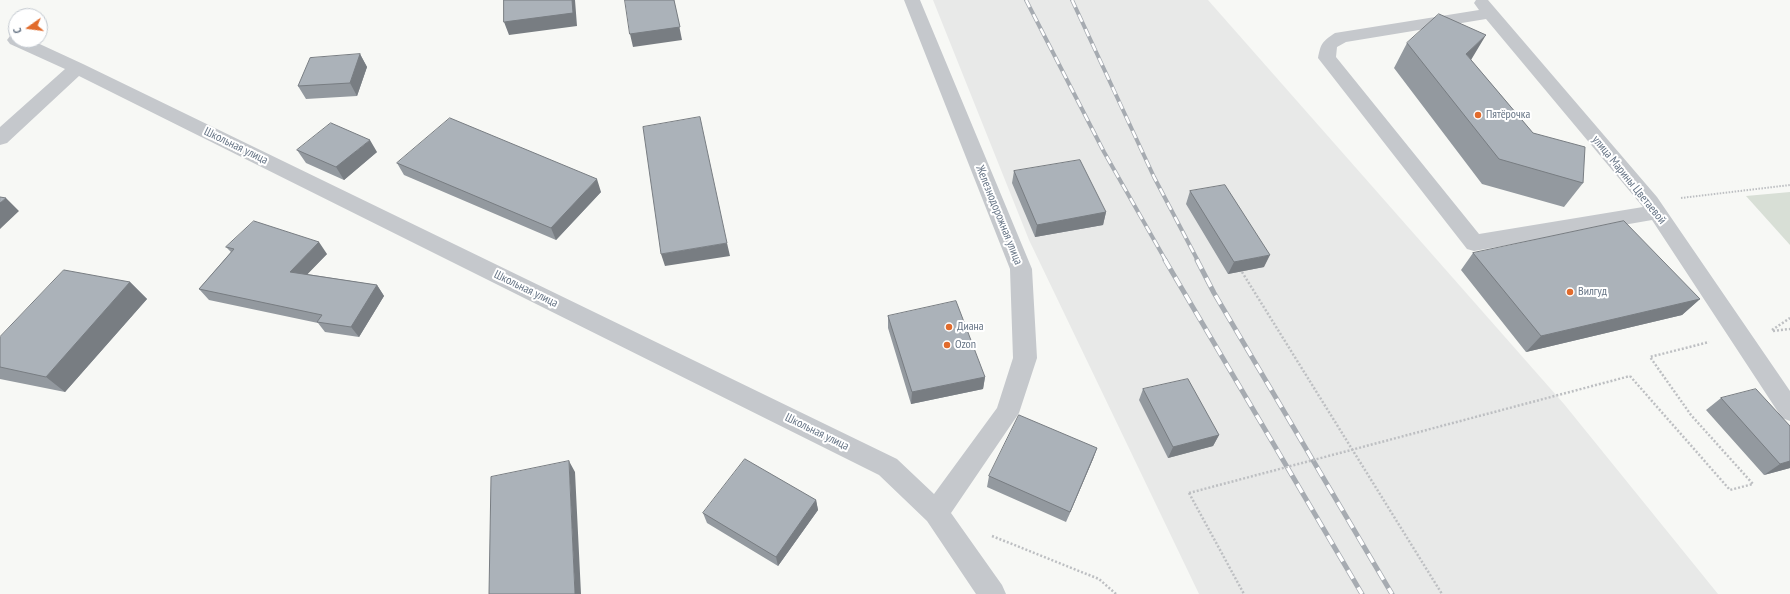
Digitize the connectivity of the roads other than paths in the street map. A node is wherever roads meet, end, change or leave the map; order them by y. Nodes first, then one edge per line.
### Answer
1 (912, 0) edge
2 (1485, 7) edge
3 (33, 48) edge
4 (77, 68) junction
5 (0, 138) edge
6 (1654, 207) junction
7 (1790, 411) edge
8 (936, 513) junction
9 (987, 593) edge

1 - 8 street, Железнодорожная улица
2 - 6 street, улица Марины Цветаевой
2 - 6 street
3 - 4 street, Школьная улица
4 - 5 street
4 - 8 street, Школьная улица
6 - 7 street, улица Марины Цветаевой
8 - 9 street, Школьная улица

